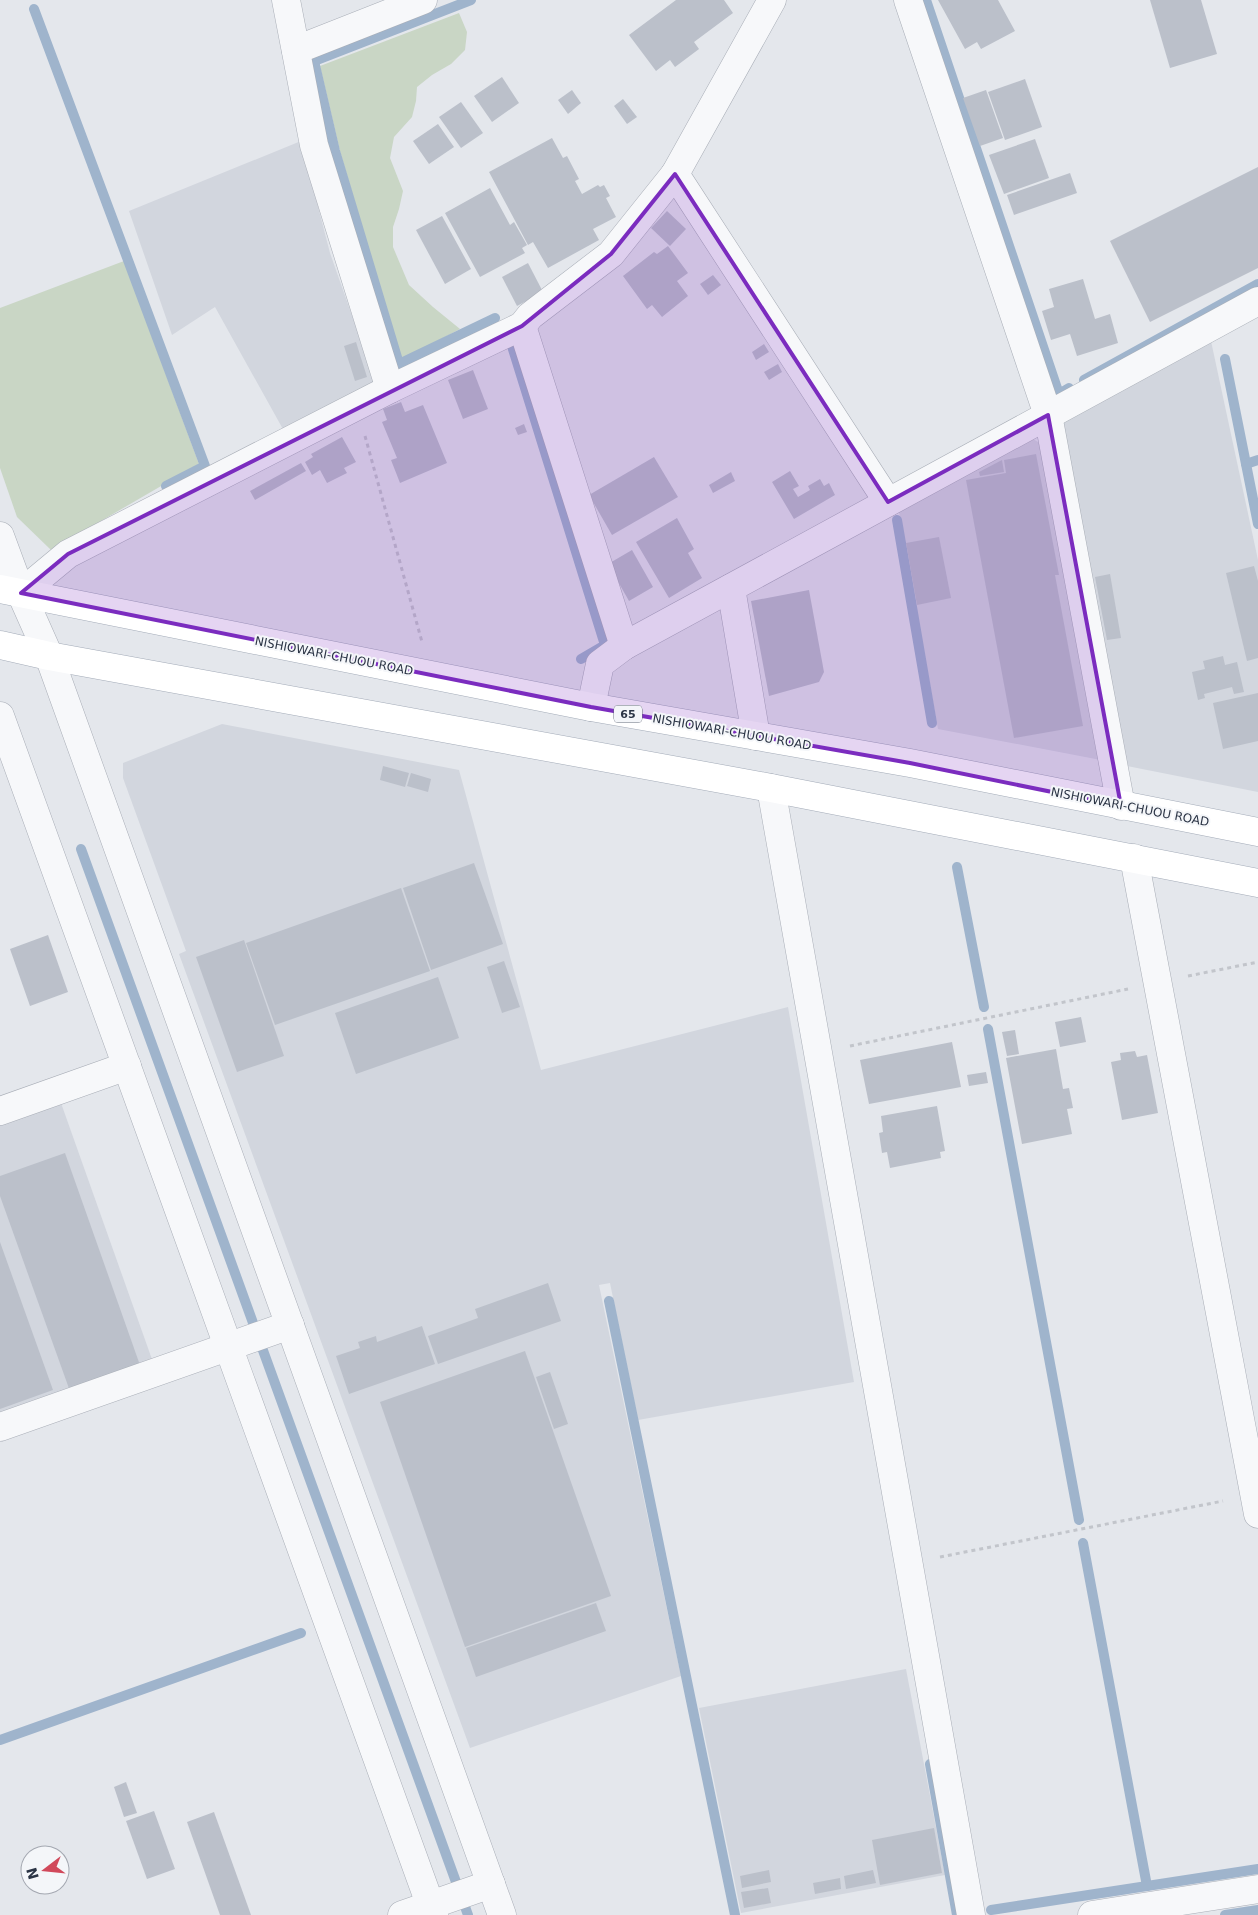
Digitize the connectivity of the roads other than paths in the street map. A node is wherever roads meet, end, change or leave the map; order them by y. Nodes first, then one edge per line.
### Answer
1 (286, 0) edge
2 (423, 0) edge
3 (772, 0) edge
4 (908, 0) edge
5 (296, 50) junction
6 (675, 174) junction
7 (1258, 301) edge
8 (522, 326) junction
9 (390, 389) junction
10 (1048, 415) junction
11 (888, 502) junction
12 (0, 536) edge
13 (731, 588) junction
14 (10, 591) edge
15 (0, 646) edge
16 (624, 646) junction
17 (49, 656) junction
18 (591, 708) junction
19 (0, 716) edge
20 (756, 736) junction
21 (771, 788) junction
22 (1121, 806) junction
23 (1258, 832) edge
24 (1134, 858) junction
25 (1258, 883) edge
26 (127, 1066) junction
27 (0, 1111) edge
28 (283, 1327) junction
29 (235, 1344) junction
30 (0, 1427) edge
31 (1256, 1504) edge
32 (483, 1886) junction
33 (1258, 1889) edge
34 (436, 1907) edge
35 (402, 1915) edge
36 (502, 1915) edge
37 (971, 1915) edge
38 (1092, 1915) edge

1 - 5 street
2 - 5 street
3 - 6 street
4 - 10 street
5 - 9 street
6 - 8 street
6 - 11 street
7 - 10 street
8 - 9 street
8 - 16 street
9 - 14 street
10 - 11 street
10 - 22 street
11 - 13 street
12 - 14 street
13 - 16 street
13 - 20 street
14 - 17 street
14 - 18 main road, NISHIOWARI-CHUOU ROAD / 65
15 - 17 main road
16 - 18 street
17 - 21 main road
17 - 28 street
18 - 20 main road, NISHIOWARI-CHUOU ROAD / 65
19 - 26 street
20 - 22 main road, NISHIOWARI-CHUOU ROAD / 65
21 - 24 main road
21 - 37 street
22 - 23 main road, NISHIOWARI-CHUOU ROAD / 65
24 - 25 main road
24 - 31 street
26 - 27 street
26 - 29 street
28 - 29 street
28 - 32 street
29 - 30 street
29 - 34 street
32 - 34 street
32 - 36 street
33 - 38 street
34 - 35 street

